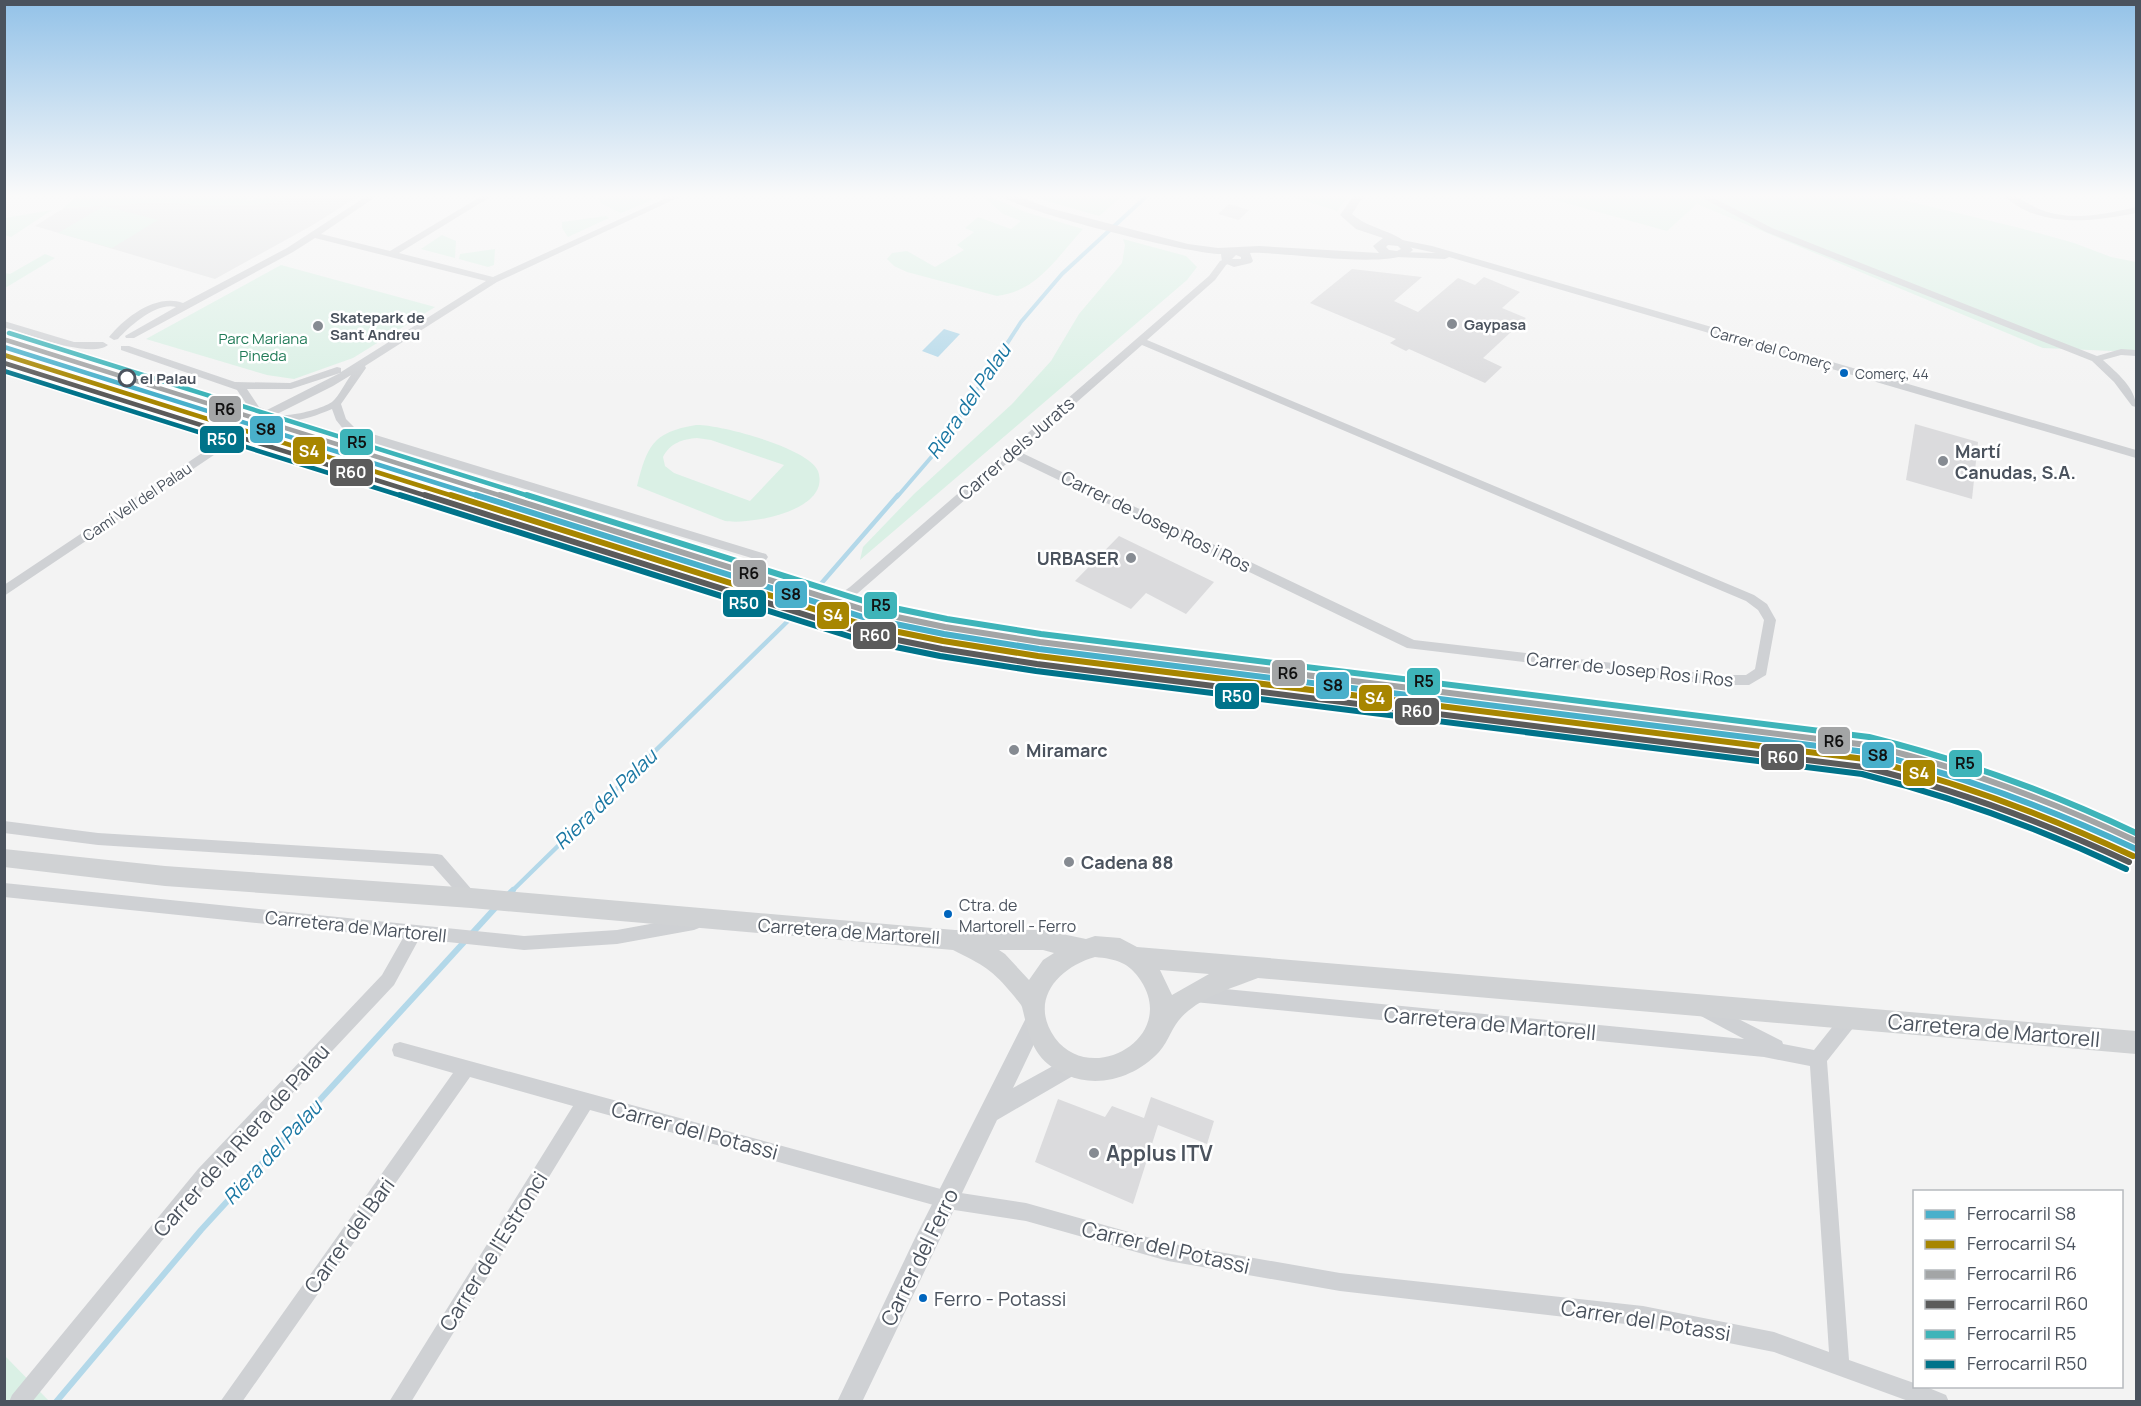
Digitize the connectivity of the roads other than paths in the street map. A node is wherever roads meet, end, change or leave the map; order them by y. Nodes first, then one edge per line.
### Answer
1 (270, 260) edge
2 (418, 260) edge
3 (539, 260) edge
4 (1220, 260) edge
5 (1220, 260) edge
6 (1243, 260) edge
7 (1468, 260) edge
8 (1844, 260) edge
9 (1228, 263) junction
10 (494, 280) junction
11 (183, 308) junction
12 (4, 324) edge
13 (130, 336) junction
14 (114, 337) junction
15 (1139, 340) junction
16 (114, 349) junction
17 (2136, 353) edge
18 (2096, 359) junction
19 (368, 360) junction
20 (234, 385) junction
21 (336, 404) junction
22 (2136, 404) edge
23 (1011, 452) junction
24 (2136, 454) edge
25 (762, 557) dead end
26 (4, 592) edge
27 (818, 615) dead end
28 (4, 827) edge
29 (4, 858) edge
30 (4, 890) edge
31 (471, 898) junction
32 (707, 920) junction
33 (414, 933) junction
34 (955, 940) junction
35 (1082, 948) junction
36 (1136, 957) junction
37 (1262, 967) junction
38 (1191, 994) junction
39 (1692, 1003) junction
40 (1034, 1013) junction
41 (1851, 1017) junction
42 (1162, 1021) junction
43 (2136, 1043) edge
44 (400, 1050) dead end
45 (1788, 1053) junction
46 (1818, 1059) junction
47 (1071, 1066) junction
48 (467, 1068) junction
49 (586, 1101) junction
50 (988, 1113) junction
51 (948, 1200) junction
52 (1840, 1365) junction
53 (19, 1401) edge
54 (230, 1401) edge
55 (399, 1401) edge
56 (849, 1401) edge
57 (1939, 1401) edge

1 - 11 street
2 - 10 street
3 - 10 street, Camí Vell del Palau
4 - 9 street
5 - 9 street
6 - 9 street, Carrer del Comerç
7 - 24 street, Carrer del Comerç
8 - 18 street
9 - 15 street, Carrer dels Jurats
10 - 19 street, Camí Vell del Palau
11 - 13 street
11 - 14 street
12 - 16 street
13 - 14 street
13 - 16 street
14 - 16 street
15 - 23 street, Carrer dels Jurats
15 - 23 street, Carrer de Josep Ros i Ros
16 - 20 street
17 - 18 street
18 - 22 street
19 - 20 street
19 - 21 street
19 - 26 street, Camí Vell del Palau
20 - 21 street
21 - 25 street
23 - 27 street, Carrer dels Jurats
28 - 31 street
29 - 31 main road, Carretera de Martorell
30 - 33 street, Carretera de Martorell
31 - 32 main road, Carretera de Martorell
32 - 33 street, Carretera de Martorell
32 - 34 main road, Carretera de Martorell
33 - 53 street, Carrer de la Riera de Palau
34 - 35 main road, Carretera de Martorell
34 - 40 main road, Carretera de Martorell
35 - 36 main road, Carretera de Martorell
35 - 40 main road, Carretera de Martorell
36 - 37 main road, Carretera de Martorell
36 - 42 main road
37 - 38 main road, Carretera de Martorell
37 - 39 main road, Carretera de Martorell
38 - 42 main road, Carretera de Martorell
38 - 45 street, Carretera de Martorell
39 - 41 main road, Carretera de Martorell
39 - 45 street, Carretera de Martorell
40 - 47 main road, Carretera de Martorell
40 - 50 street, Carrer del Ferro
41 - 43 main road, Carretera de Martorell
41 - 46 street
42 - 47 main road, Carretera de Martorell
44 - 48 street, Carrer del Potassi
45 - 46 street, Carretera de Martorell
46 - 52 street
47 - 50 street
48 - 49 street, Carrer del Potassi
48 - 54 street, Carrer del Bari
49 - 51 street, Carrer del Potassi
49 - 55 street, Carrer de l'Estronci
50 - 51 street, Carrer del Ferro
51 - 52 street, Carrer del Potassi
51 - 56 street, Carrer del Ferro
52 - 57 street, Carrer del Potassi

